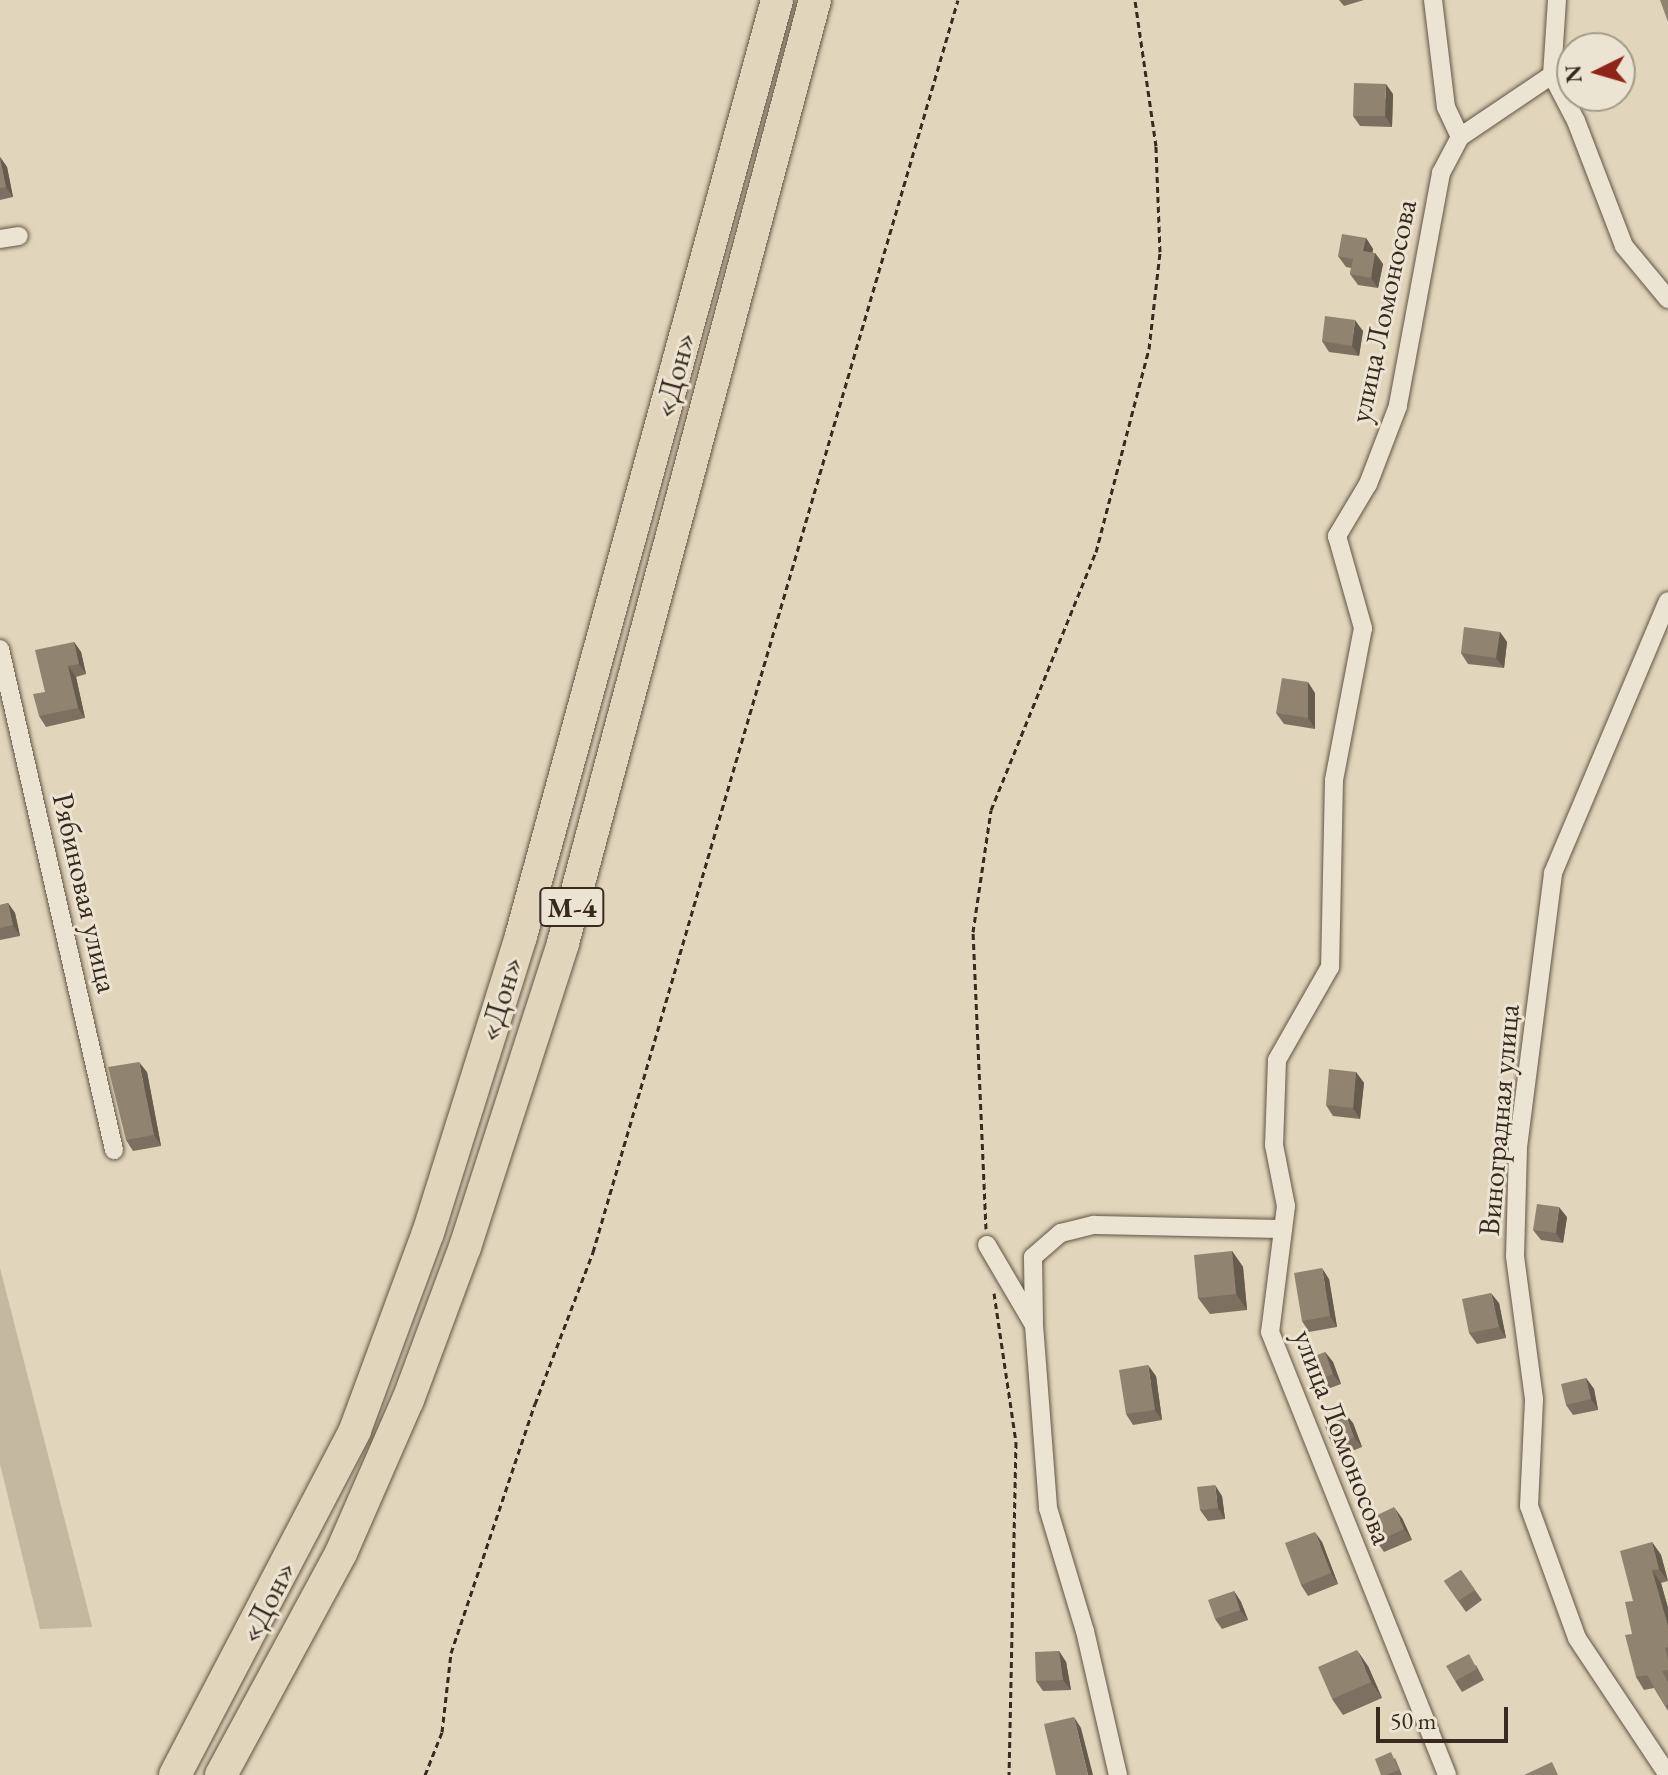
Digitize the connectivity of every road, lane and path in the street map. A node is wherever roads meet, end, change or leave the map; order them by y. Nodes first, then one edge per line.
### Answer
1 (777, 0) edge
2 (815, 0) edge
3 (958, 0) edge
4 (1135, 0) edge
5 (1433, 0) edge
6 (1557, 0) edge
7 (1552, 75) junction
8 (1460, 137) junction
9 (19, 236) dead end
10 (0, 239) edge
11 (1668, 299) edge
12 (1668, 601) edge
13 (0, 649) edge
14 (114, 1150) dead end
15 (1283, 1229) junction
16 (987, 1245) junction
17 (1034, 1325) junction
18 (175, 1775) edge
19 (221, 1775) edge
20 (425, 1775) edge
21 (1009, 1775) edge
22 (1118, 1775) edge
23 (1447, 1775) edge
24 (1668, 1775) edge

1 - 18 highway, «Дон» / М-4
2 - 19 highway, «Дон» / М-4
3 - 20 path
4 - 16 path
5 - 8 street
6 - 7 street
7 - 8 street
7 - 11 street
8 - 15 street, улица Ломоносова
9 - 10 street
12 - 24 street, Виноградная улица
13 - 14 street, Рябиновая улица
15 - 17 street
15 - 23 street, улица Ломоносова
16 - 17 street
16 - 21 path
17 - 22 street

